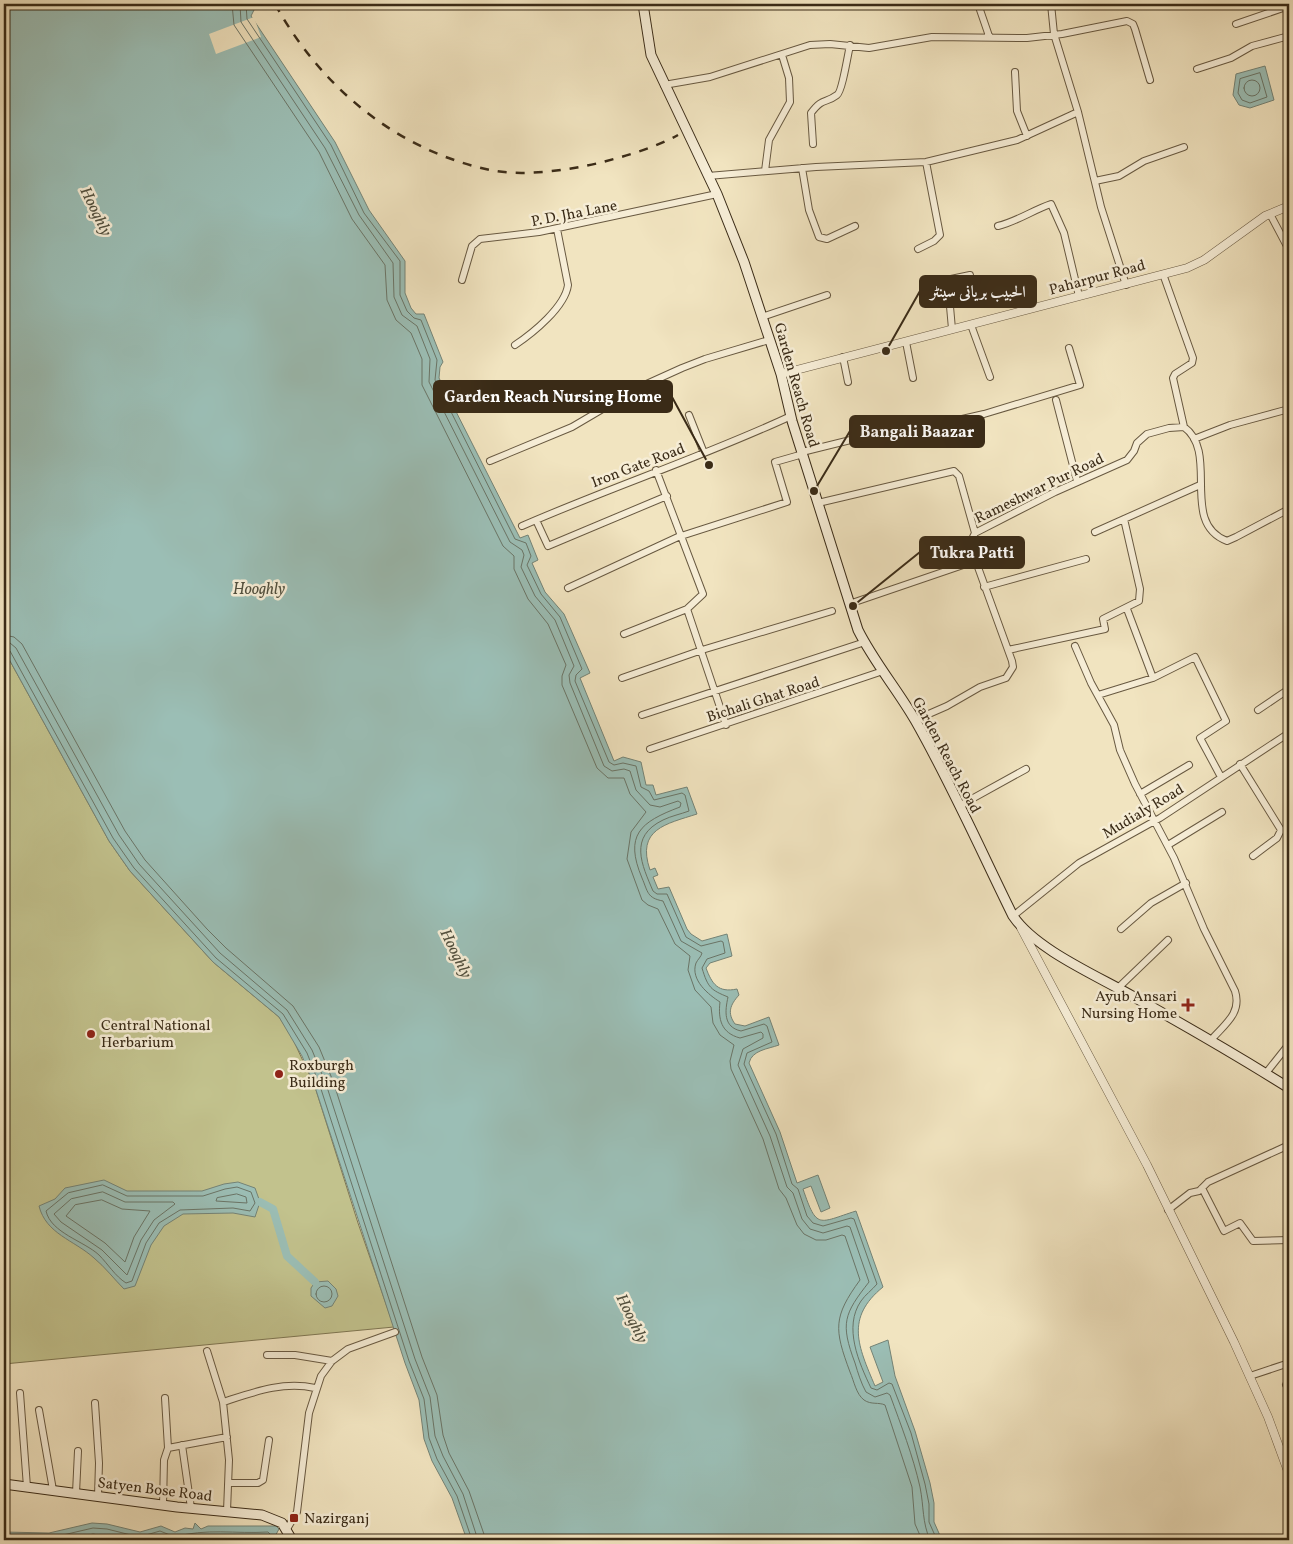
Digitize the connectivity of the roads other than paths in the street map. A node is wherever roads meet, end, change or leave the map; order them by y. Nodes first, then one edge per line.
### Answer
1 (642, 4) edge
2 (978, 4) edge
3 (1051, 4) edge
4 (1289, 6) edge
5 (1236, 24) dead end
6 (1054, 34) junction
7 (989, 36) junction
8 (1289, 36) edge
9 (850, 45) junction
10 (782, 55) junction
11 (1197, 69) dead end
12 (1016, 72) dead end
13 (1150, 80) dead end
14 (664, 85) junction
15 (1078, 112) junction
16 (1027, 136) junction
17 (814, 144) dead end
18 (1184, 147) dead end
19 (926, 162) junction
20 (802, 168) junction
21 (765, 171) junction
22 (708, 176) junction
23 (1095, 181) junction
24 (717, 194) junction
25 (1289, 206) edge
26 (1270, 214) junction
27 (855, 226) dead end
28 (998, 226) dead end
29 (557, 229) junction
30 (918, 249) dead end
31 (1289, 250) edge
32 (1163, 274) junction
33 (970, 275) dead end
34 (462, 280) dead end
35 (1126, 285) junction
36 (827, 295) dead end
37 (1079, 296) junction
38 (762, 317) junction
39 (971, 325) junction
40 (952, 328) junction
41 (770, 340) junction
42 (906, 342) junction
43 (515, 345) dead end
44 (1069, 348) dead end
45 (843, 357) junction
46 (781, 374) junction
47 (990, 376) dead end
48 (913, 378) dead end
49 (848, 382) dead end
50 (1056, 400) dead end
51 (1289, 409) edge
52 (689, 415) dead end
53 (791, 416) junction
54 (1184, 427) junction
55 (1194, 439) junction
56 (704, 453) junction
57 (802, 453) junction
58 (490, 461) dead end
59 (656, 470) junction
60 (1077, 481) junction
61 (1200, 485) junction
62 (667, 496) junction
63 (818, 503) junction
64 (1289, 510) edge
65 (1124, 519) junction
66 (536, 520) junction
67 (522, 526) dead end
68 (1095, 532) dead end
69 (975, 533) junction
70 (683, 537) junction
71 (975, 559) junction
72 (1086, 559) dead end
73 (984, 587) junction
74 (568, 588) dead end
75 (849, 604) junction
76 (687, 609) junction
77 (1127, 609) junction
78 (832, 611) dead end
79 (624, 634) dead end
80 (864, 642) junction
81 (1075, 646) dead end
82 (702, 650) junction
83 (1008, 650) junction
84 (883, 672) junction
85 (622, 678) dead end
86 (1152, 678) junction
87 (1289, 689) edge
88 (713, 692) junction
89 (1098, 695) junction
90 (1258, 710) dead end
91 (642, 714) dead end
92 (915, 720) junction
93 (726, 725) junction
94 (1289, 733) edge
95 (650, 749) dead end
96 (1240, 764) junction
97 (1190, 765) dead end
98 (1026, 769) dead end
99 (1221, 776) junction
100 (1140, 794) junction
101 (959, 806) junction
102 (1222, 812) dead end
103 (1155, 820) junction
104 (1168, 845) junction
105 (1253, 856) dead end
106 (1186, 883) junction
107 (1014, 916) junction
108 (1021, 928) junction
109 (1121, 928) dead end
110 (1168, 940) dead end
111 (1118, 988) junction
112 (1211, 1040) junction
113 (1289, 1044) edge
114 (1266, 1073) junction
115 (1289, 1088) edge
116 (1289, 1145) edge
117 (1202, 1188) junction
118 (1168, 1210) junction
119 (1289, 1240) edge
120 (395, 1332) dead end
121 (208, 1351) dead end
122 (268, 1355) dead end
123 (332, 1361) junction
124 (1289, 1364) edge
125 (1250, 1376) junction
126 (316, 1388) junction
127 (20, 1393) dead end
128 (166, 1398) dead end
129 (223, 1402) junction
130 (95, 1403) dead end
131 (39, 1410) dead end
132 (227, 1437) junction
133 (269, 1440) dead end
134 (182, 1445) junction
135 (168, 1448) junction
136 (78, 1451) dead end
137 (1289, 1474) edge
138 (228, 1483) junction
139 (4, 1484) edge
140 (27, 1487) junction
141 (53, 1490) junction
142 (76, 1493) junction
143 (98, 1496) junction
144 (163, 1505) junction
145 (191, 1508) junction
146 (227, 1511) junction
147 (287, 1529) junction
148 (292, 1540) edge

1 - 14 main road, Garden Reach Road
2 - 7 street
3 - 6 street
4 - 5 street
6 - 7 street
6 - 13 street
6 - 15 street
7 - 9 street
8 - 11 street
9 - 10 street
9 - 17 street
10 - 14 street
10 - 21 street
12 - 16 street
14 - 22 main road, Garden Reach Road
15 - 16 street
15 - 23 street
16 - 19 street
18 - 23 street
19 - 20 street
19 - 30 street
20 - 21 street
20 - 27 street
21 - 22 street
22 - 24 main road, Garden Reach Road
23 - 35 street
24 - 29 street, P. D. Jha Lane
24 - 38 main road, Garden Reach Road
25 - 26 street, Paharpur Road
26 - 31 street
26 - 32 street, Paharpur Road
28 - 37 street
29 - 34 street, P. D. Jha Lane
29 - 43 street
32 - 35 street, Paharpur Road
32 - 54 street
33 - 40 street
35 - 37 street, Paharpur Road
36 - 38 street
37 - 39 street, Paharpur Road
38 - 41 main road, Garden Reach Road
39 - 40 street, Paharpur Road
39 - 47 street
40 - 42 street, Paharpur Road
41 - 46 main road, Garden Reach Road
41 - 58 street
42 - 45 street, Paharpur Road
42 - 48 street
44 - 57 street
45 - 46 street, Paharpur Road
45 - 49 street
46 - 53 main road, Garden Reach Road
50 - 60 street
51 - 55 street
52 - 56 street
53 - 56 street, Iron Gate Road
53 - 57 main road, Garden Reach Road
54 - 55 street
54 - 60 street, Rameshwar Pur Road
55 - 61 street
56 - 59 street, Iron Gate Road
57 - 63 main road, Garden Reach Road
57 - 70 street
59 - 62 street
59 - 66 street, Iron Gate Road
60 - 69 street, Rameshwar Pur Road
61 - 64 street
61 - 65 street
62 - 66 street
62 - 70 street
63 - 69 street
63 - 75 main road, Garden Reach Road
65 - 68 street
65 - 77 street
66 - 67 street, Iron Gate Road
69 - 71 street, Rameshwar Pur Road
70 - 74 street
70 - 76 street
71 - 73 street, Rameshwar Pur Road
71 - 75 street
72 - 73 street
73 - 83 street, Rameshwar Pur Road
75 - 80 main road, Garden Reach Road
76 - 79 street
76 - 82 street
77 - 83 street
77 - 86 street
78 - 82 street
80 - 84 main road, Garden Reach Road
80 - 88 street
81 - 89 street
82 - 85 street
82 - 88 street
83 - 92 street, Rameshwar Pur Road
84 - 92 main road, Garden Reach Road
84 - 93 street, Bichali Ghat Road
86 - 89 street
86 - 99 street
87 - 90 street
88 - 91 street
88 - 93 street
89 - 100 street
92 - 101 main road, Garden Reach Road
93 - 95 street, Bichali Ghat Road
94 - 96 street, Mudialy Road
96 - 99 street, Mudialy Road
96 - 105 street
97 - 100 street
98 - 101 street
99 - 103 street, Mudialy Road
100 - 103 street
101 - 107 main road, Garden Reach Road
102 - 104 street
103 - 104 street
103 - 107 street, Mudialy Road
104 - 106 street
106 - 109 street
106 - 112 street
107 - 108 main road, Garden Reach Road
108 - 111 main road
108 - 118 street
110 - 111 street
111 - 112 main road
112 - 114 main road
113 - 114 street
114 - 115 main road
116 - 117 street
117 - 118 street
117 - 119 street
118 - 125 street
120 - 123 street
121 - 129 street
122 - 123 street
123 - 126 street
124 - 125 street
125 - 137 street
126 - 129 street
126 - 147 street
127 - 140 street
128 - 135 street
129 - 132 street
130 - 143 street
131 - 141 street
132 - 134 street
132 - 138 street
133 - 138 street
134 - 135 street
134 - 145 street
135 - 144 street
136 - 142 street
138 - 146 street
139 - 140 main road, Satyen Bose Road
140 - 141 main road, Satyen Bose Road
141 - 142 main road, Satyen Bose Road
142 - 143 main road, Satyen Bose Road
143 - 144 main road, Satyen Bose Road
144 - 145 main road, Satyen Bose Road
145 - 146 main road, Satyen Bose Road
146 - 147 main road, Satyen Bose Road
147 - 148 main road

